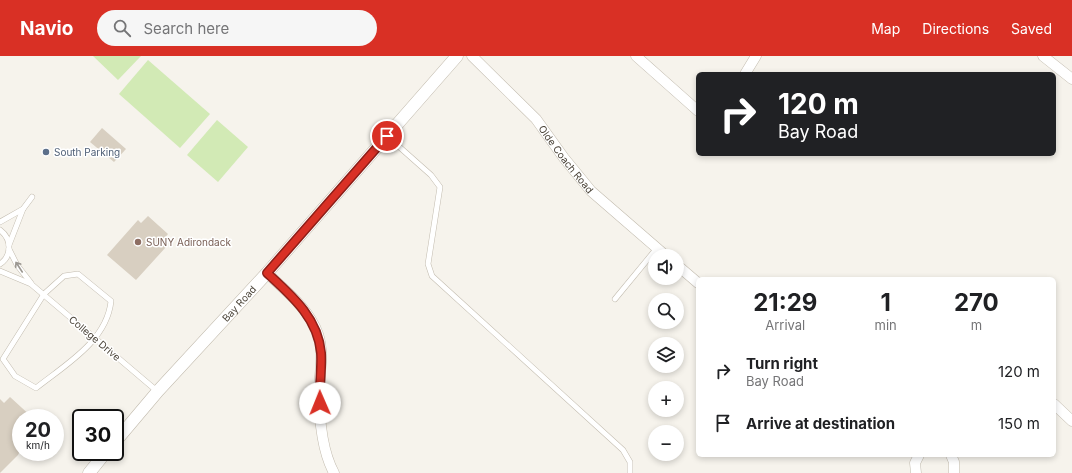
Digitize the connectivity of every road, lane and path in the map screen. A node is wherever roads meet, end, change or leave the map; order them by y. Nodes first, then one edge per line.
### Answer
1 (457, 56) edge
2 (472, 56) edge
3 (636, 56) edge
4 (756, 56) edge
5 (1044, 56) edge
6 (745, 72) edge
7 (1072, 79) edge
8 (696, 109) edge
9 (387, 136) junction
10 (32, 197) dead end
11 (23, 209) junction
12 (0, 222) edge
13 (0, 230) edge
14 (9, 247) junction
15 (657, 248) joint
16 (0, 264) edge
17 (0, 271) edge
18 (684, 271) edge
19 (267, 273) junction
20 (696, 281) edge
21 (31, 284) junction
22 (44, 294) junction
23 (615, 299) dead end
24 (95, 337) junction
25 (158, 391) junction
26 (1056, 406) edge
27 (1072, 421) edge
28 (124, 431) edge
29 (918, 457) edge
30 (952, 457) edge
31 (99, 461) edge
32 (89, 473) edge
33 (334, 473) edge
34 (630, 473) edge
35 (916, 473) edge
36 (954, 473) edge

1 - 9 street, Bay Road
2 - 15 street, Olde Coach Road
3 - 8 street
4 - 6 street
5 - 7 street
9 - 19 street, Bay Road
9 - 34 lane
10 - 11 lane
11 - 12 lane
11 - 14 lane
13 - 14 lane
14 - 16 lane
21 -> 14 lane
15 - 23 lane
17 - 21 lane
18 - 20 street
19 - 25 street, Bay Road
19 - 33 street
21 - 22 lane, College Drive
22 - 24 lane, College Drive
22 - 24 lane
22 - 24 lane
24 - 25 lane, College Drive
25 - 28 street, Bay Road
26 - 27 street
29 - 35 street
30 - 36 street
31 - 32 street

